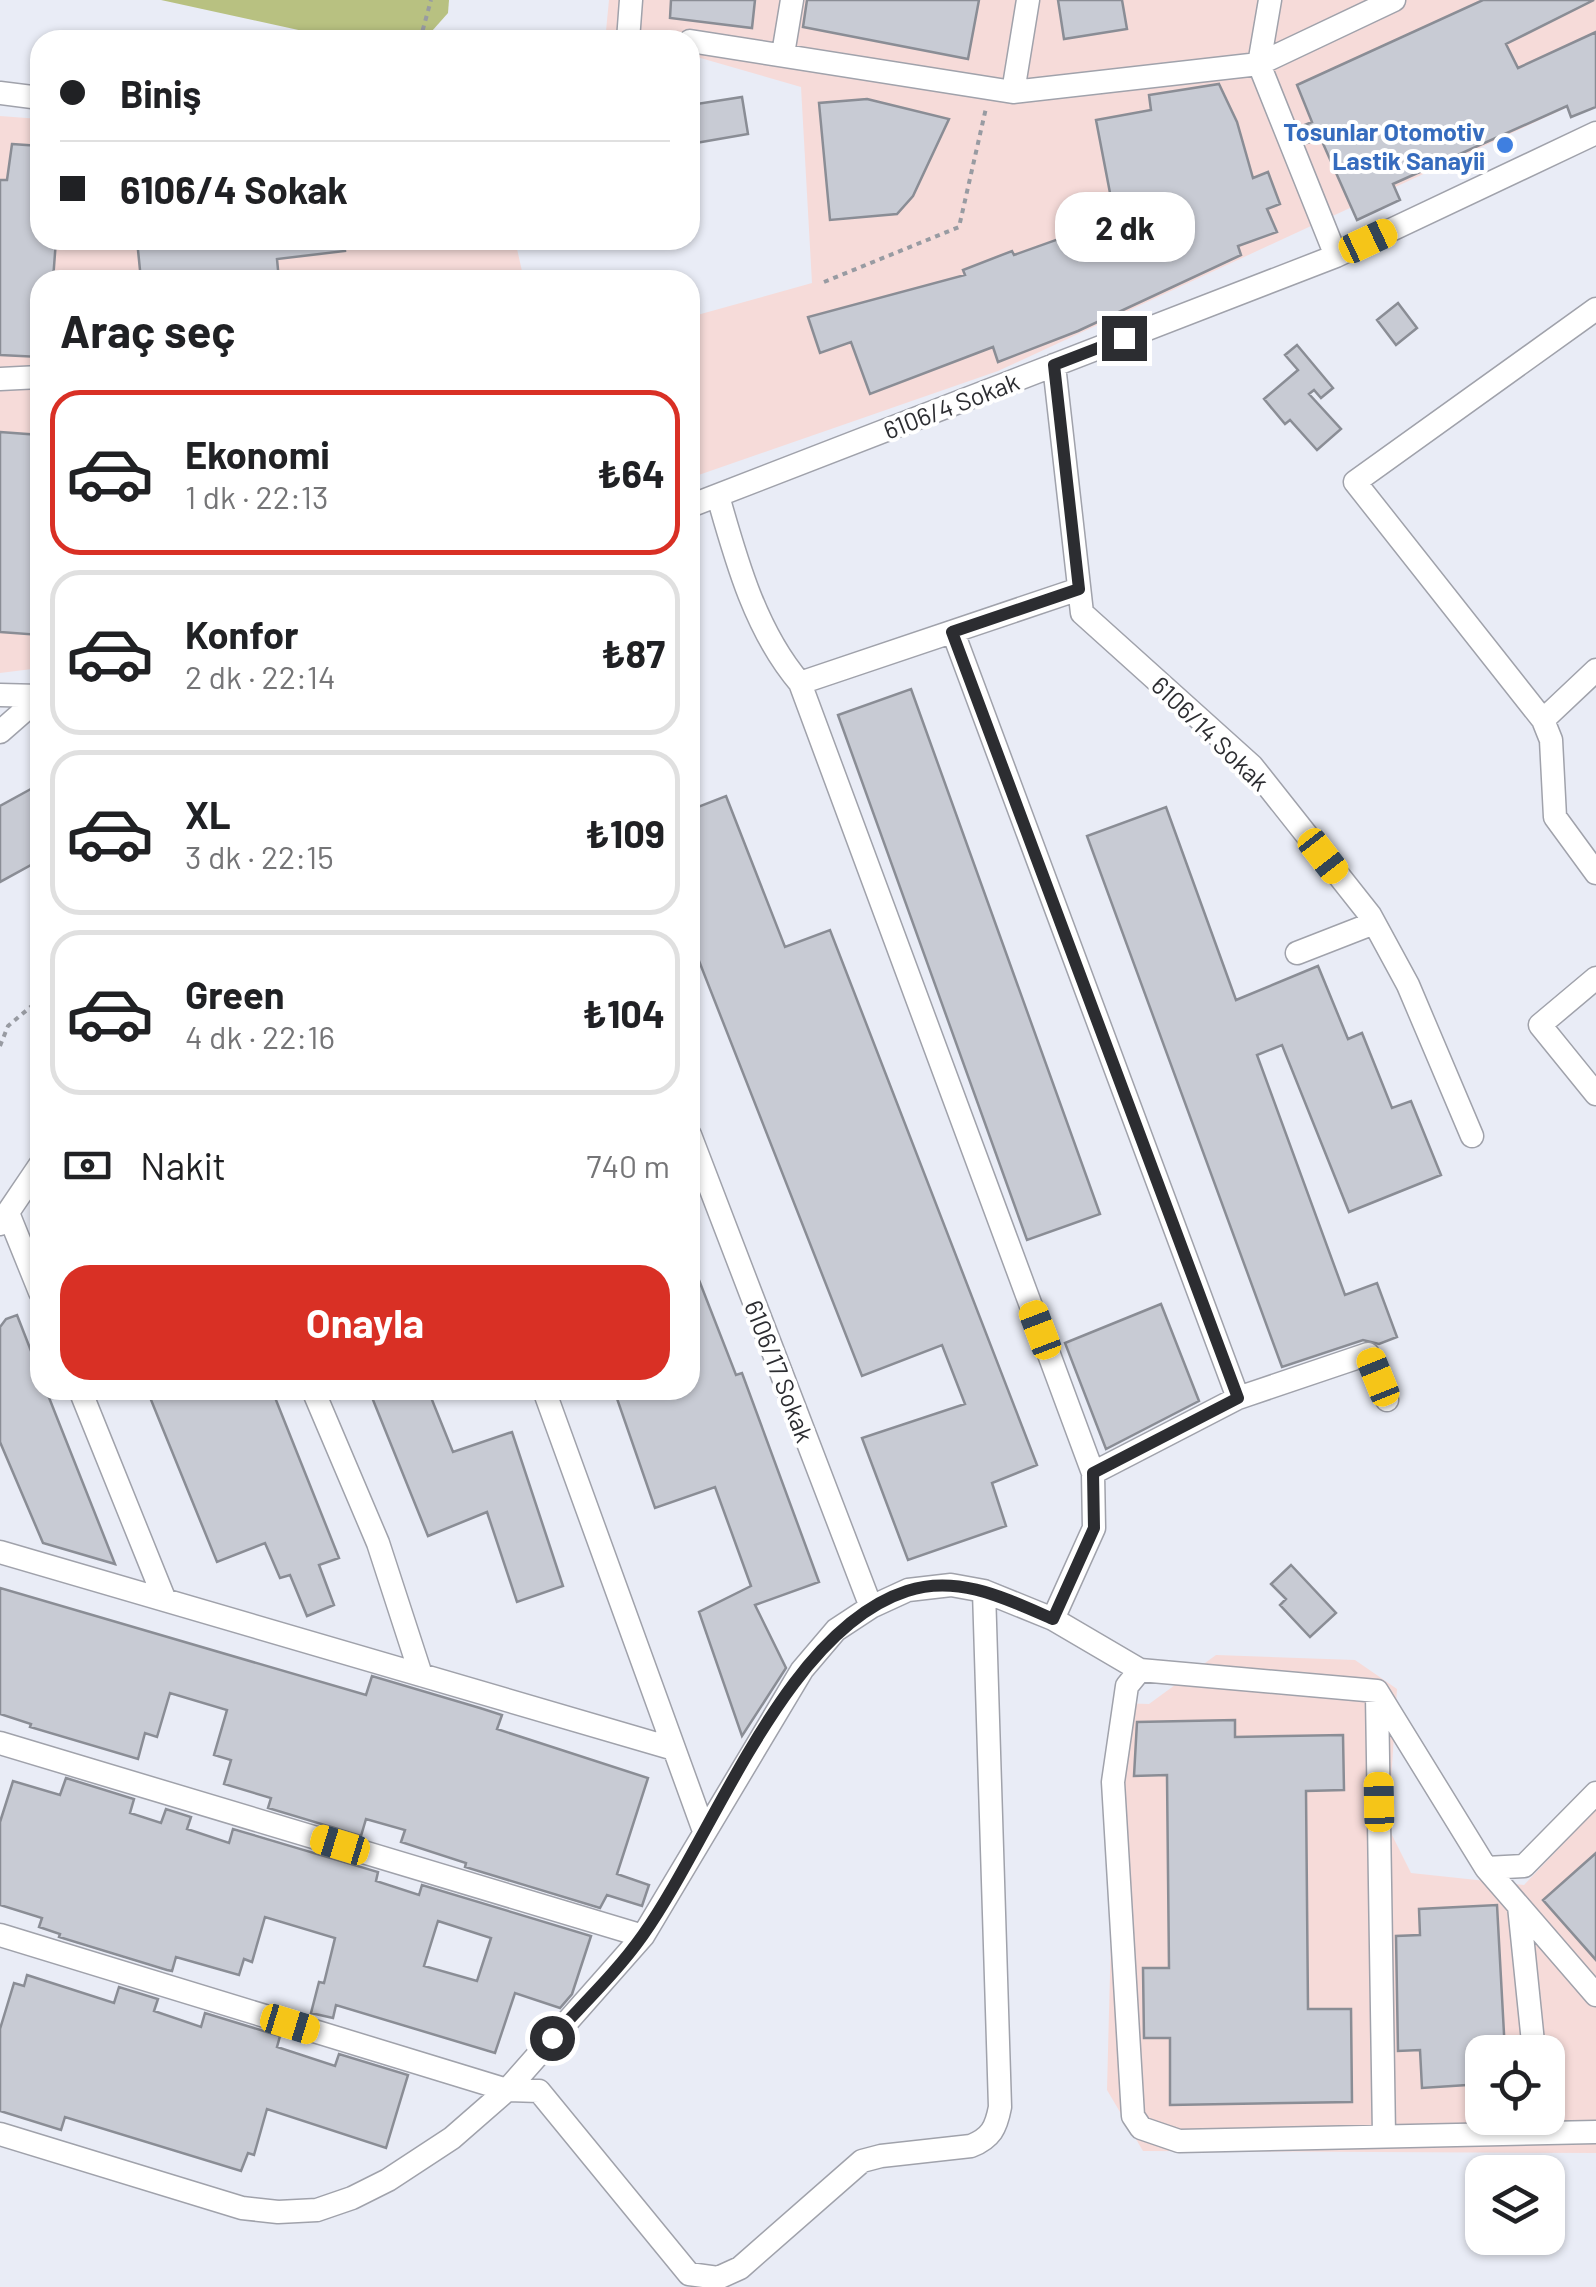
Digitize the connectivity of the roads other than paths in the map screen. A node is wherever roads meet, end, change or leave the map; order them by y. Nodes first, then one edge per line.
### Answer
1 (632, 0) edge
2 (792, 0) edge
3 (1028, 0) edge
4 (1270, 0) edge
5 (1394, 0) edge
6 (629, 30) edge
7 (700, 42) edge
8 (783, 54) junction
9 (1259, 64) junction
10 (1002, 91) junction
11 (0, 93) edge
12 (30, 97) edge
13 (1596, 133) edge
14 (1336, 256) junction
15 (1596, 309) edge
16 (1054, 365) junction
17 (30, 377) edge
18 (0, 378) edge
19 (718, 496) junction
20 (700, 502) edge
21 (1079, 589) junction
22 (952, 632) junction
23 (1596, 670) edge
24 (800, 683) junction
25 (0, 696) edge
26 (30, 696) edge
27 (30, 705) edge
28 (1544, 720) junction
29 (0, 732) edge
30 (1596, 873) edge
31 (1374, 923) junction
32 (1297, 953) dead end
33 (1596, 978) edge
34 (1596, 1094) edge
35 (1472, 1136) dead end
36 (700, 1160) edge
37 (30, 1180) edge
38 (4, 1219) edge
39 (30, 1272) edge
40 (1238, 1398) junction
41 (84, 1400) edge
42 (317, 1400) edge
43 (548, 1400) edge
44 (1388, 1400) dead end
45 (1093, 1473) junction
46 (0, 1552) edge
47 (984, 1591) junction
48 (164, 1598) junction
49 (871, 1607) junction
50 (1053, 1619) junction
51 (1140, 1670) junction
52 (422, 1676) junction
53 (1377, 1691) junction
54 (0, 1743) edge
55 (674, 1749) junction
56 (1596, 1793) edge
57 (704, 1830) junction
58 (1486, 1868) junction
59 (1519, 1906) junction
60 (0, 1936) edge
61 (643, 1936) junction
62 (1596, 1995) edge
63 (1532, 2035) edge
64 (507, 2090) junction
65 (1565, 2127) edge
66 (1465, 2129) edge
67 (1596, 2132) edge
68 (0, 2134) edge
69 (1384, 2135) junction

1 - 6 street
2 - 8 street
3 - 10 street
4 - 9 street
5 - 9 street
7 - 8 street
8 - 10 street
9 - 10 street
9 - 14 street
11 - 12 street
13 - 14 street, 6106/4 Sokak
14 - 16 street, 6106/4 Sokak
15 - 28 street
16 - 19 street, 6106/4 Sokak
16 - 21 street, 6106/14 Sokak
17 - 18 street
19 - 20 street, 6106/4 Sokak
19 - 24 street
21 - 22 street
21 - 31 street, 6106/14 Sokak
22 - 24 street
22 - 40 street
23 - 28 street
24 - 45 street
25 - 26 street
27 - 29 street
28 - 30 street
31 - 32 street
31 - 35 street, 6106/14 Sokak
33 - 34 street
36 - 49 street, 6106/17 Sokak
37 - 38 street
38 - 39 street
40 - 44 street
40 - 45 street
41 - 48 street
42 - 52 street
43 - 55 street
45 - 50 street
46 - 48 street
47 - 49 street
47 - 50 street
47 - 64 street
48 - 52 street
49 - 57 street
50 - 51 street
51 - 53 street
51 - 69 street
52 - 55 street
53 - 58 street
53 - 69 street
54 - 61 street
55 - 57 street
56 - 58 street
57 - 61 street
58 - 59 street
59 - 62 street
59 - 63 street
60 - 64 street
61 - 64 street
64 - 68 street
65 - 67 street
66 - 69 street

